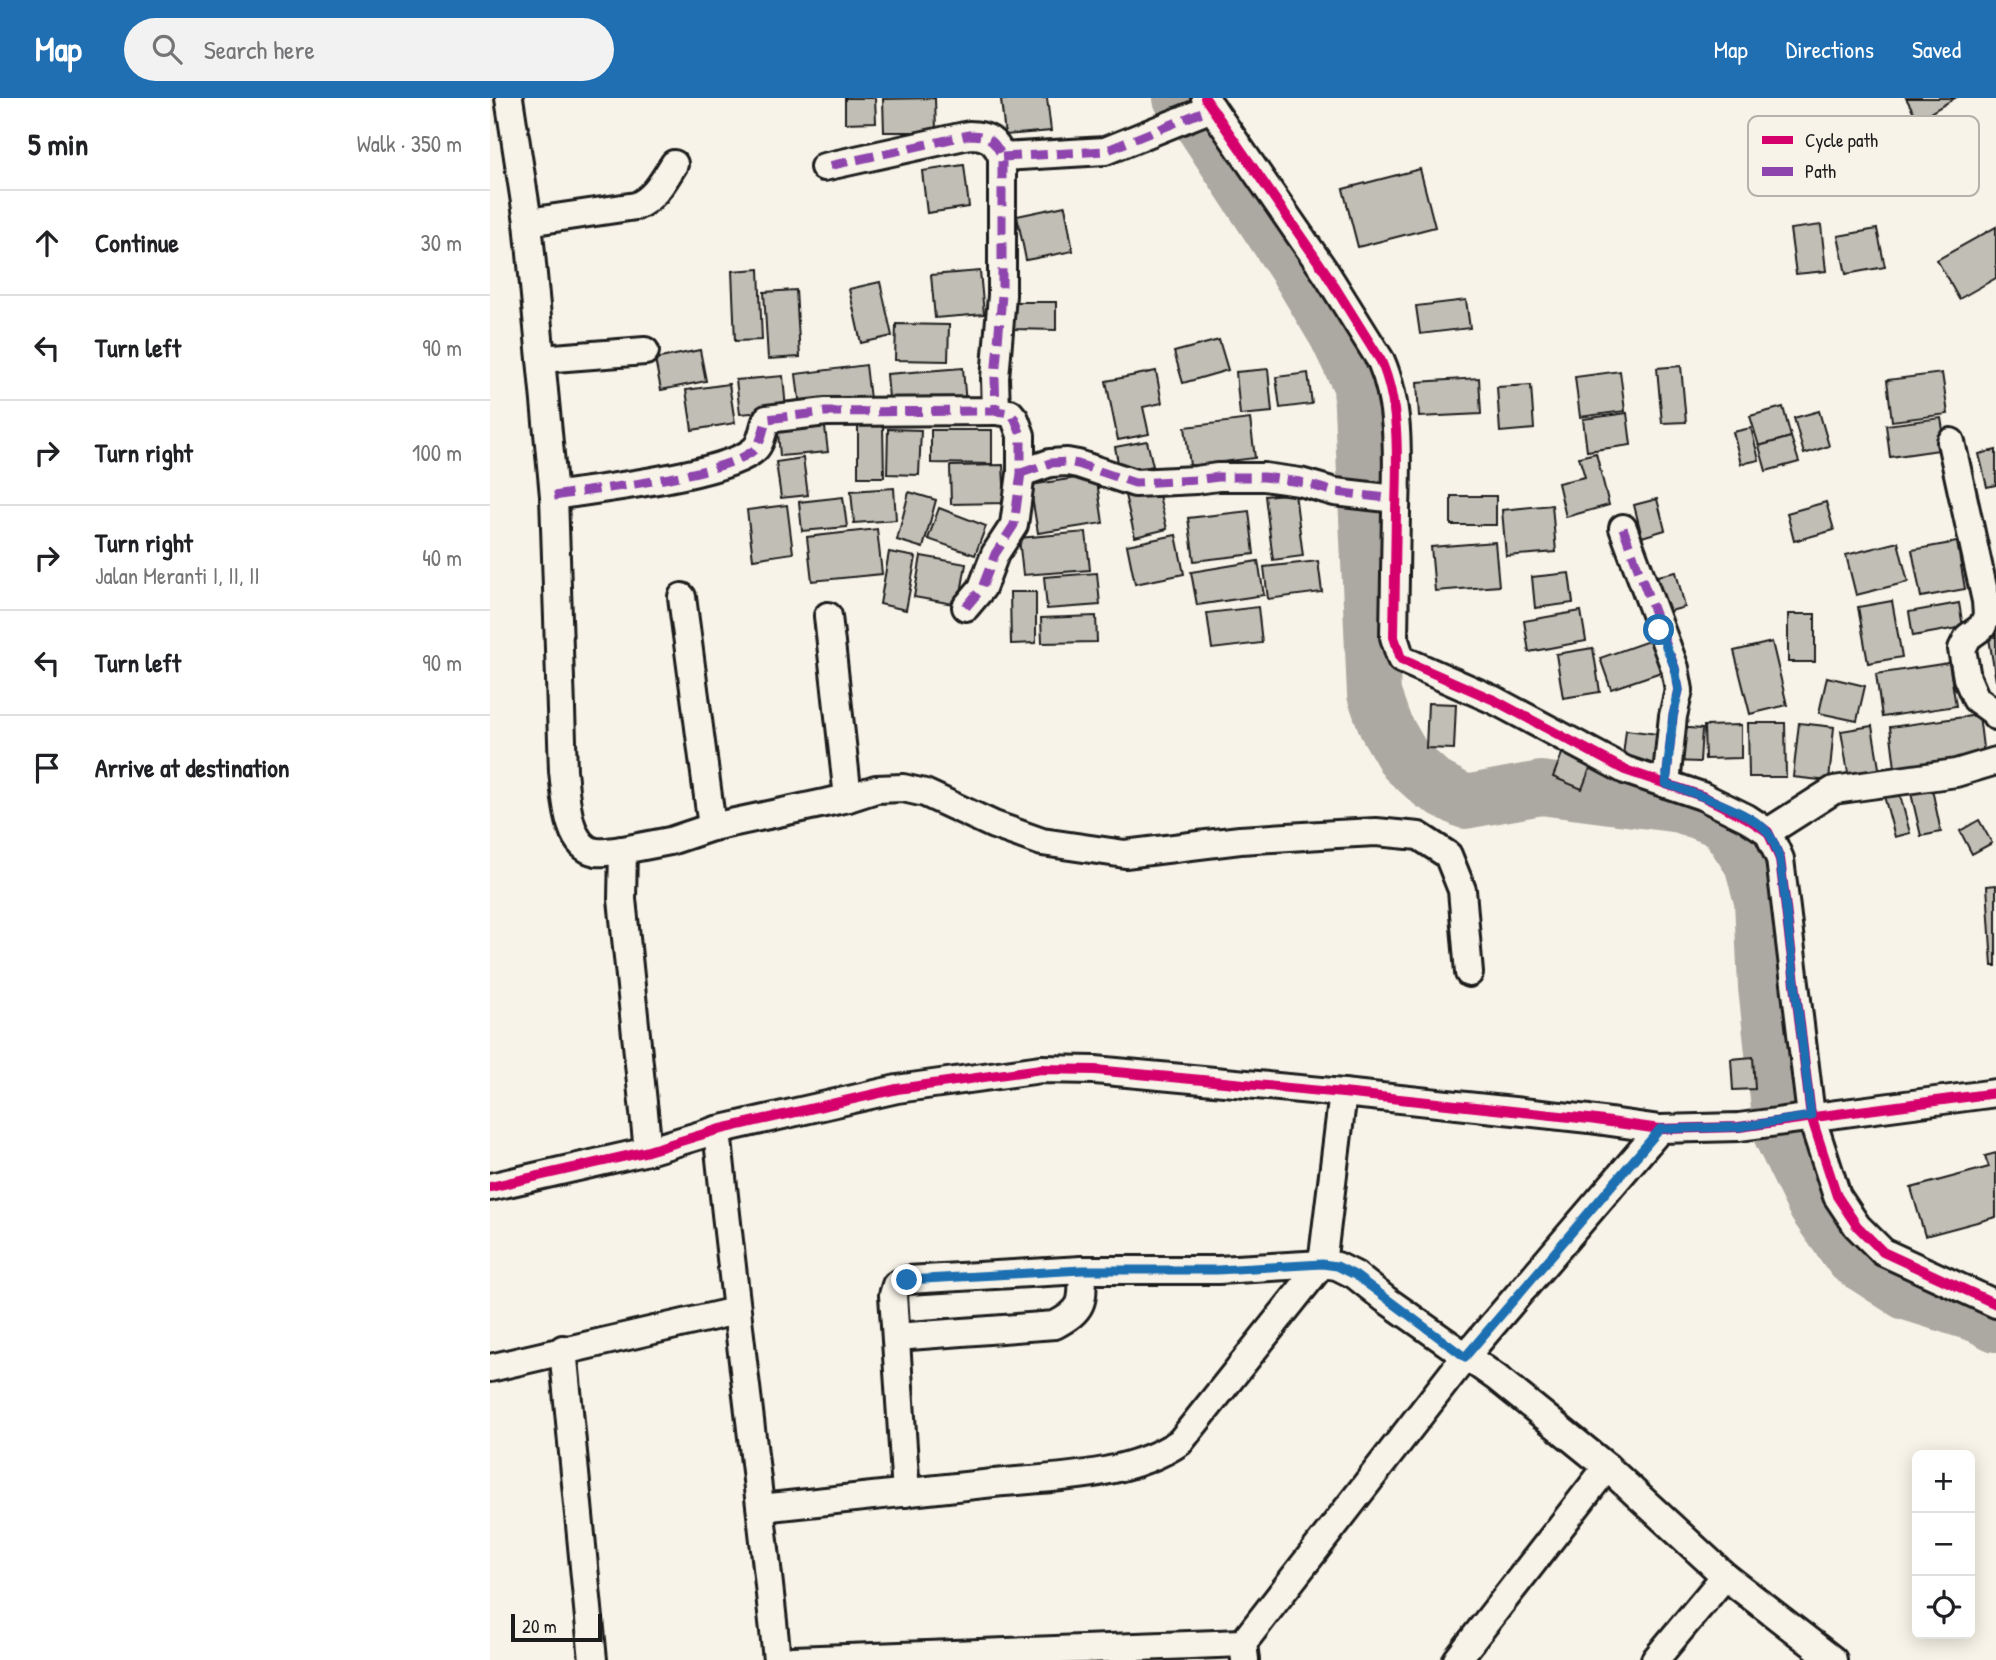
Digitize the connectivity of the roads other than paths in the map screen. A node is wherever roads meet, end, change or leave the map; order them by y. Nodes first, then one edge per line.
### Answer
1 (509, 98) edge
2 (1202, 109) edge
3 (1002, 157) junction
4 (674, 164) dead end
5 (824, 167) dead end
6 (528, 222) junction
7 (645, 351) dead end
8 (541, 359) junction
9 (996, 411) junction
10 (1951, 442) dead end
11 (1021, 473) junction
12 (554, 496) junction
13 (1376, 497) junction
14 (1623, 528) dead end
15 (682, 597) dead end
16 (967, 607) dead end
17 (828, 616) dead end
18 (1996, 716) edge
19 (1996, 761) edge
20 (1666, 784) junction
21 (848, 798) junction
22 (712, 827) junction
23 (1768, 832) junction
24 (623, 850) junction
25 (1469, 973) dead end
26 (1343, 1093) junction
27 (1996, 1093) edge
28 (1809, 1117) junction
29 (1660, 1129) junction
30 (717, 1130) junction
31 (649, 1151) junction
32 (490, 1187) edge
33 (1322, 1264) junction
34 (1082, 1270) junction
35 (1996, 1304) edge
36 (736, 1311) junction
37 (896, 1337) junction
38 (563, 1349) junction
39 (1465, 1357) junction
40 (490, 1368) edge
41 (1607, 1467) junction
42 (906, 1493) junction
43 (761, 1508) junction
44 (1725, 1576) junction
45 (1244, 1651) edge
46 (593, 1660) edge
47 (777, 1660) edge
48 (793, 1660) edge
49 (1457, 1660) edge
50 (1655, 1660) edge
51 (1833, 1660) edge

1 - 6 street
2 - 3 street
2 - 13 street
3 - 5 street
3 - 9 street
4 - 6 street
6 - 8 street
7 - 8 street
8 - 12 street
9 - 11 street
9 - 12 street
10 - 18 street
11 - 13 street
11 - 16 street
12 - 24 street
13 - 20 street
14 - 20 street
15 - 22 street
17 - 21 street
19 - 23 street
20 - 23 street
21 - 22 street
21 - 25 street
22 - 24 street
23 - 28 street
24 - 31 street
26 - 29 street
26 - 30 street
26 - 33 street
27 - 28 street
28 - 29 street
28 - 35 street
29 - 39 street
30 - 31 street
30 - 36 street
31 - 32 street
33 - 34 street
33 - 39 street
33 - 42 street
34 - 37 street
34 - 37 street
36 - 38 street
36 - 43 street
37 - 42 street
38 - 40 street
38 - 46 street
39 - 41 street
39 - 45 street
41 - 44 street
41 - 49 street
42 - 43 street
43 - 47 street
44 - 50 street
44 - 51 street
45 - 48 street

